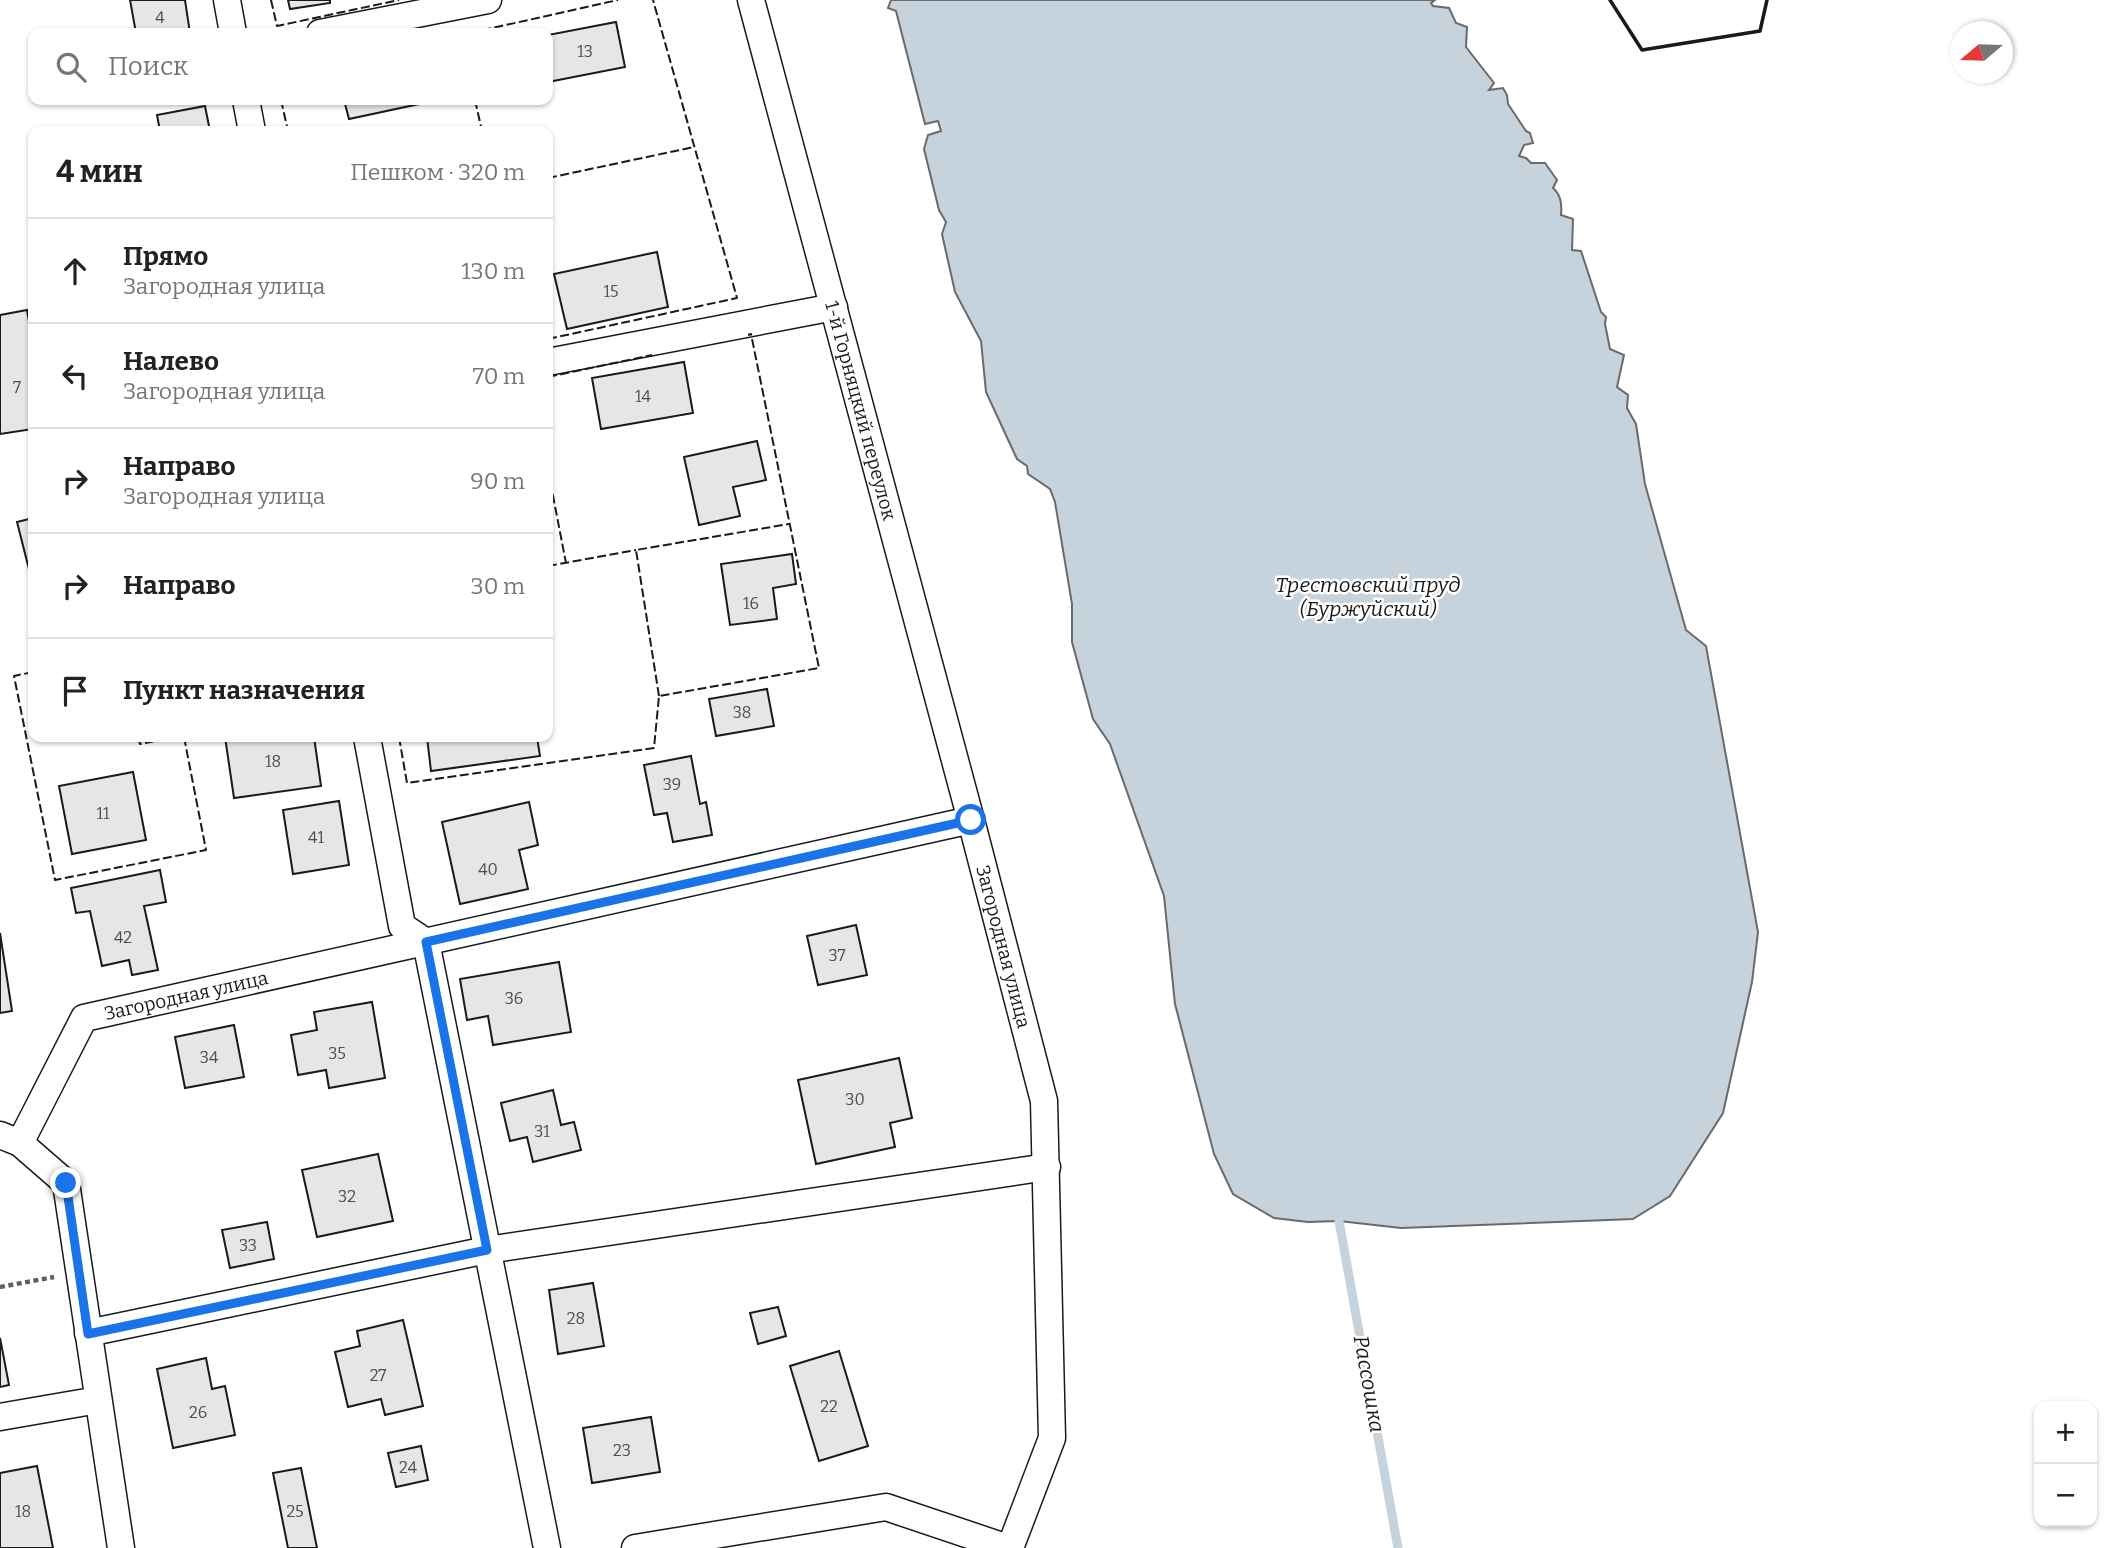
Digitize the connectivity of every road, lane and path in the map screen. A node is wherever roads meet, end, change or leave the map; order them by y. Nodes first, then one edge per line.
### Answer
1 (227, 0) edge
2 (488, 0) edge
3 (751, 0) edge
4 (232, 28) edge
5 (345, 28) edge
6 (247, 105) edge
7 (251, 126) edge
8 (834, 306) junction
9 (553, 361) edge
10 (368, 742) edge
11 (971, 820) junction
12 (426, 942) junction
13 (10, 1139) edge
14 (1046, 1167) junction
15 (487, 1250) junction
16 (79, 1272) junction
17 (0, 1287) edge
18 (88, 1334) junction
19 (98, 1400) junction
20 (0, 1417) edge
21 (121, 1548) edge
22 (547, 1548) edge
23 (635, 1548) edge
24 (1009, 1548) edge

1 - 4 street
2 - 5 street
3 - 8 street, 1-й Горняцкий переулок
6 - 7 street
8 - 9 street
8 - 11 street, 1-й Горняцкий переулок
10 - 12 street
11 - 12 street, Загородная улица
11 - 14 street, Загородная улица
12 - 13 street, Загородная улица
12 - 15 street
13 - 16 street
14 - 15 street
14 - 24 street, Загородная улица
15 - 18 street
15 - 22 street
16 - 17 path
16 - 18 street
18 - 19 street
19 - 20 street
19 - 21 street
23 - 24 street, Загородная улица

